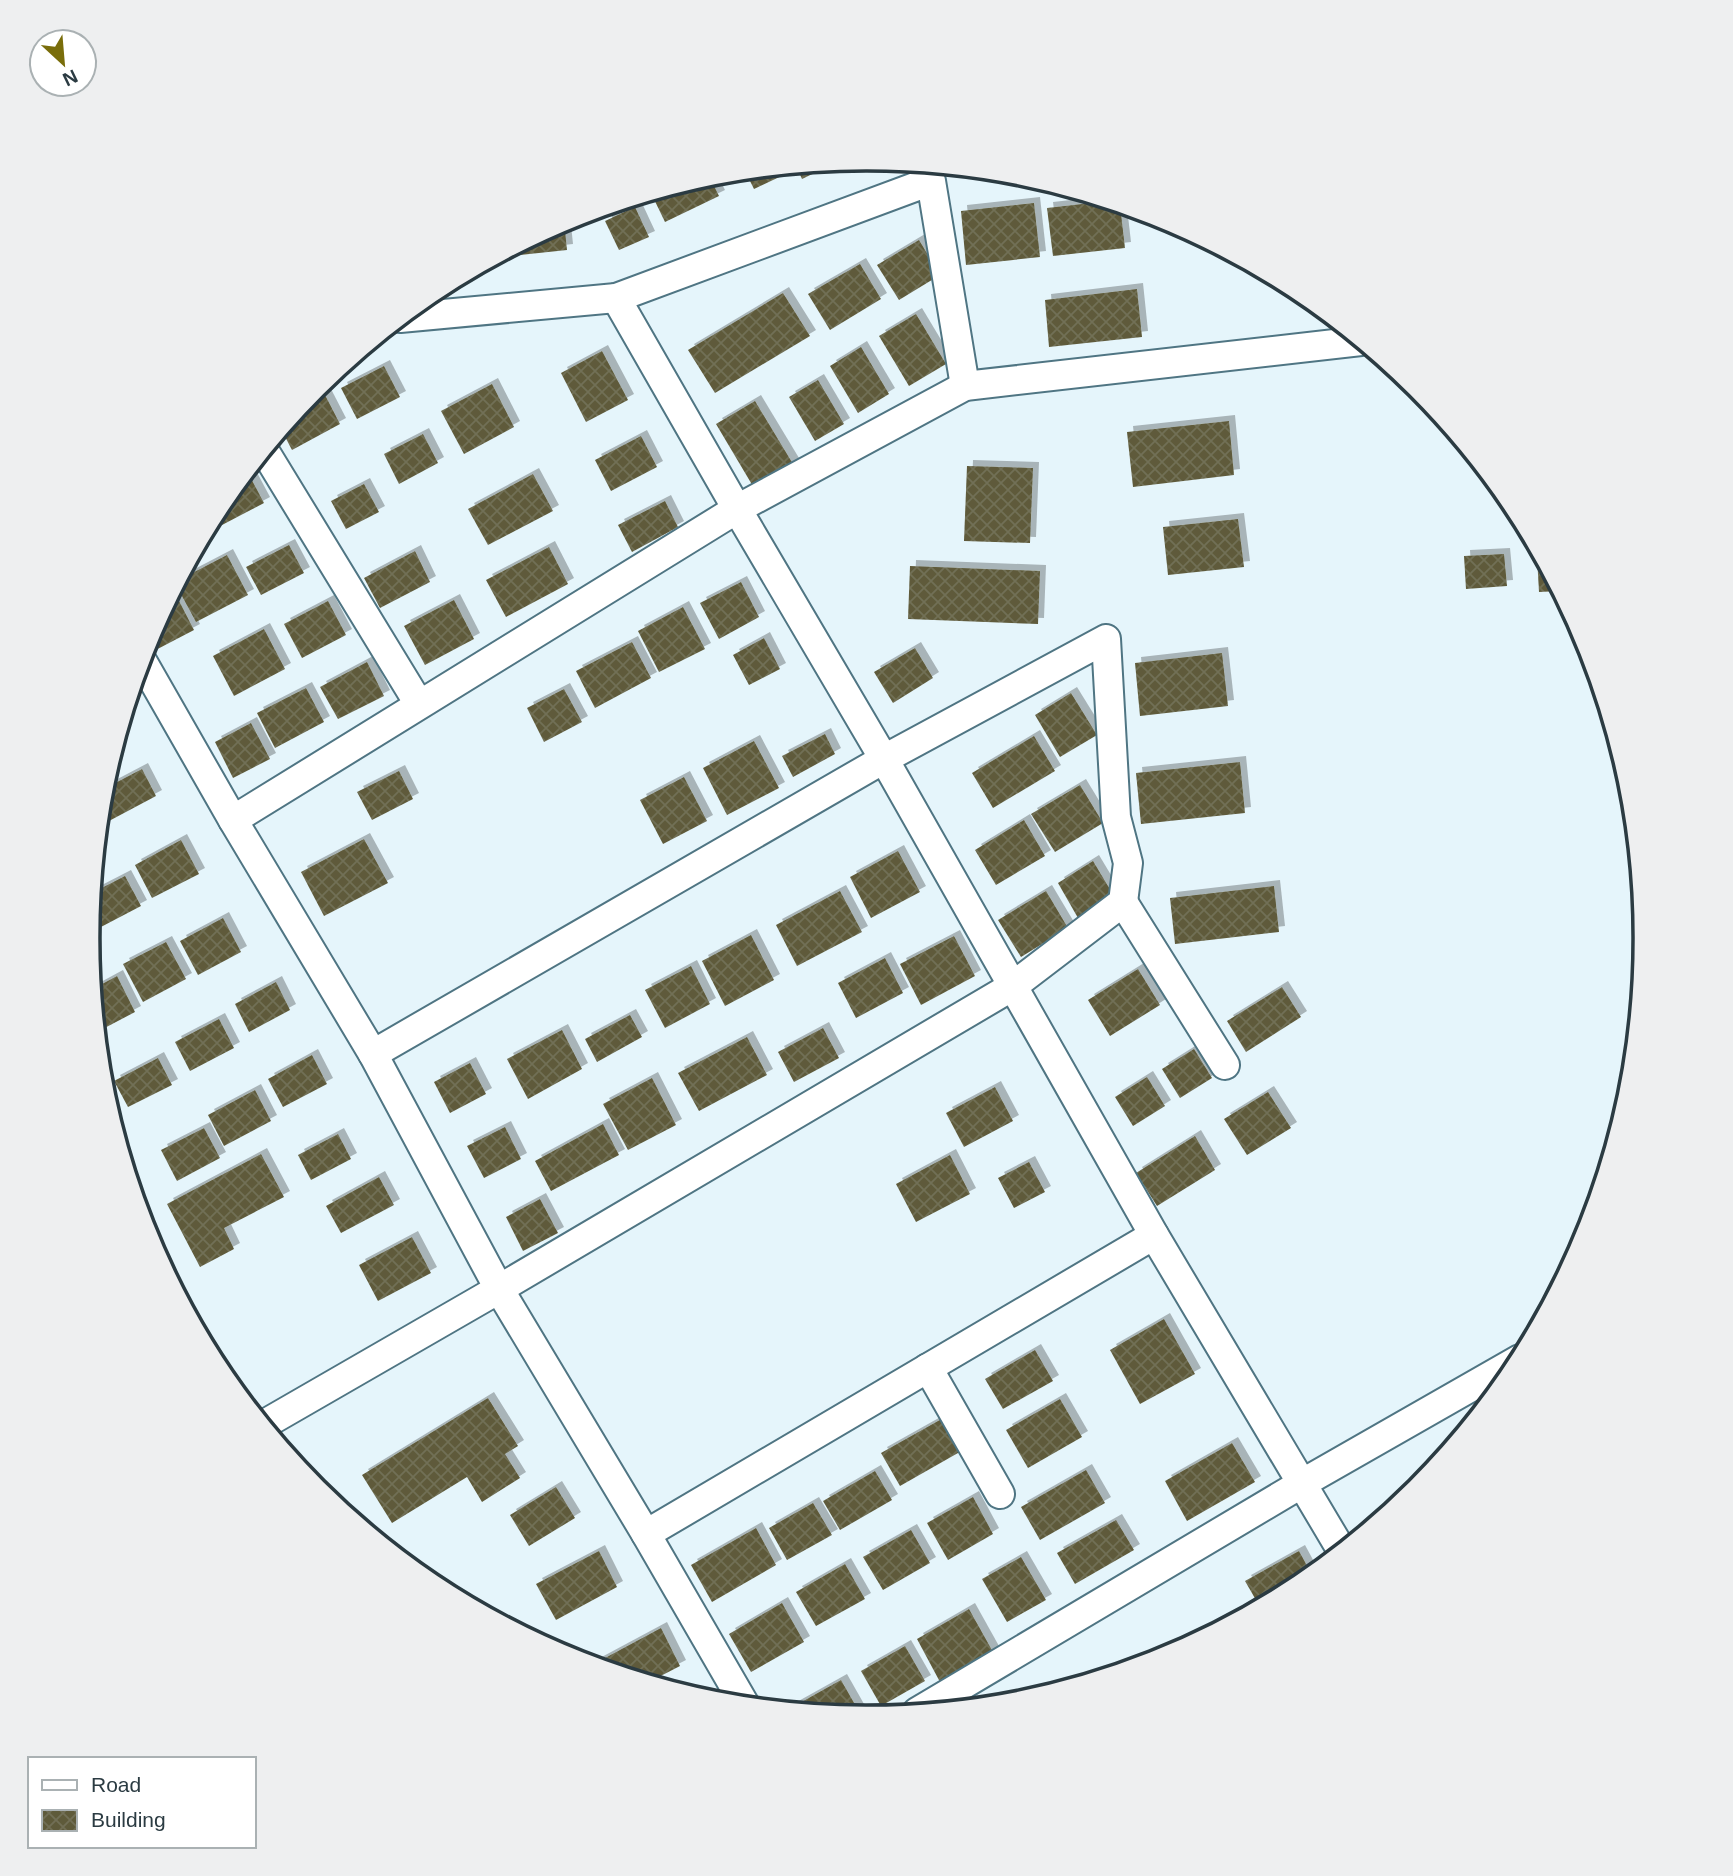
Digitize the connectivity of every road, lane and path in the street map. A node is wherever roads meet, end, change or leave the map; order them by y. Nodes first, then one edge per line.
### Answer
1 (616, 298) junction
2 (419, 316) edge
3 (1348, 342) edge
4 (965, 386) junction
5 (269, 458) edge
6 (737, 509) junction
7 (148, 671) edge
8 (419, 704) junction
9 (884, 759) junction
10 (233, 820) junction
11 (1123, 902) junction
12 (1013, 986) junction
13 (373, 1054) junction
14 (1225, 1065) dead end
15 (1154, 1235) junction
16 (499, 1289) junction
17 (928, 1368) junction
18 (1499, 1371) edge
19 (271, 1421) edge
20 (1301, 1485) junction
21 (1000, 1494) dead end
22 (646, 1534) junction
23 (1337, 1543) edge
24 (738, 1693) edge
25 (935, 1701) edge

1 - 2 street
1 - 4 street
1 - 6 street
3 - 4 street
4 - 6 street
5 - 8 street
6 - 8 street
6 - 9 street
7 - 10 street
8 - 10 street
9 - 11 street
9 - 12 street
9 - 13 street
10 - 13 street
11 - 12 street
11 - 14 street
12 - 15 street
12 - 16 street
13 - 16 street
15 - 17 street
15 - 20 street
16 - 19 street
16 - 22 street
17 - 21 street
17 - 22 street
18 - 20 street
20 - 23 street
20 - 25 street
22 - 24 street

